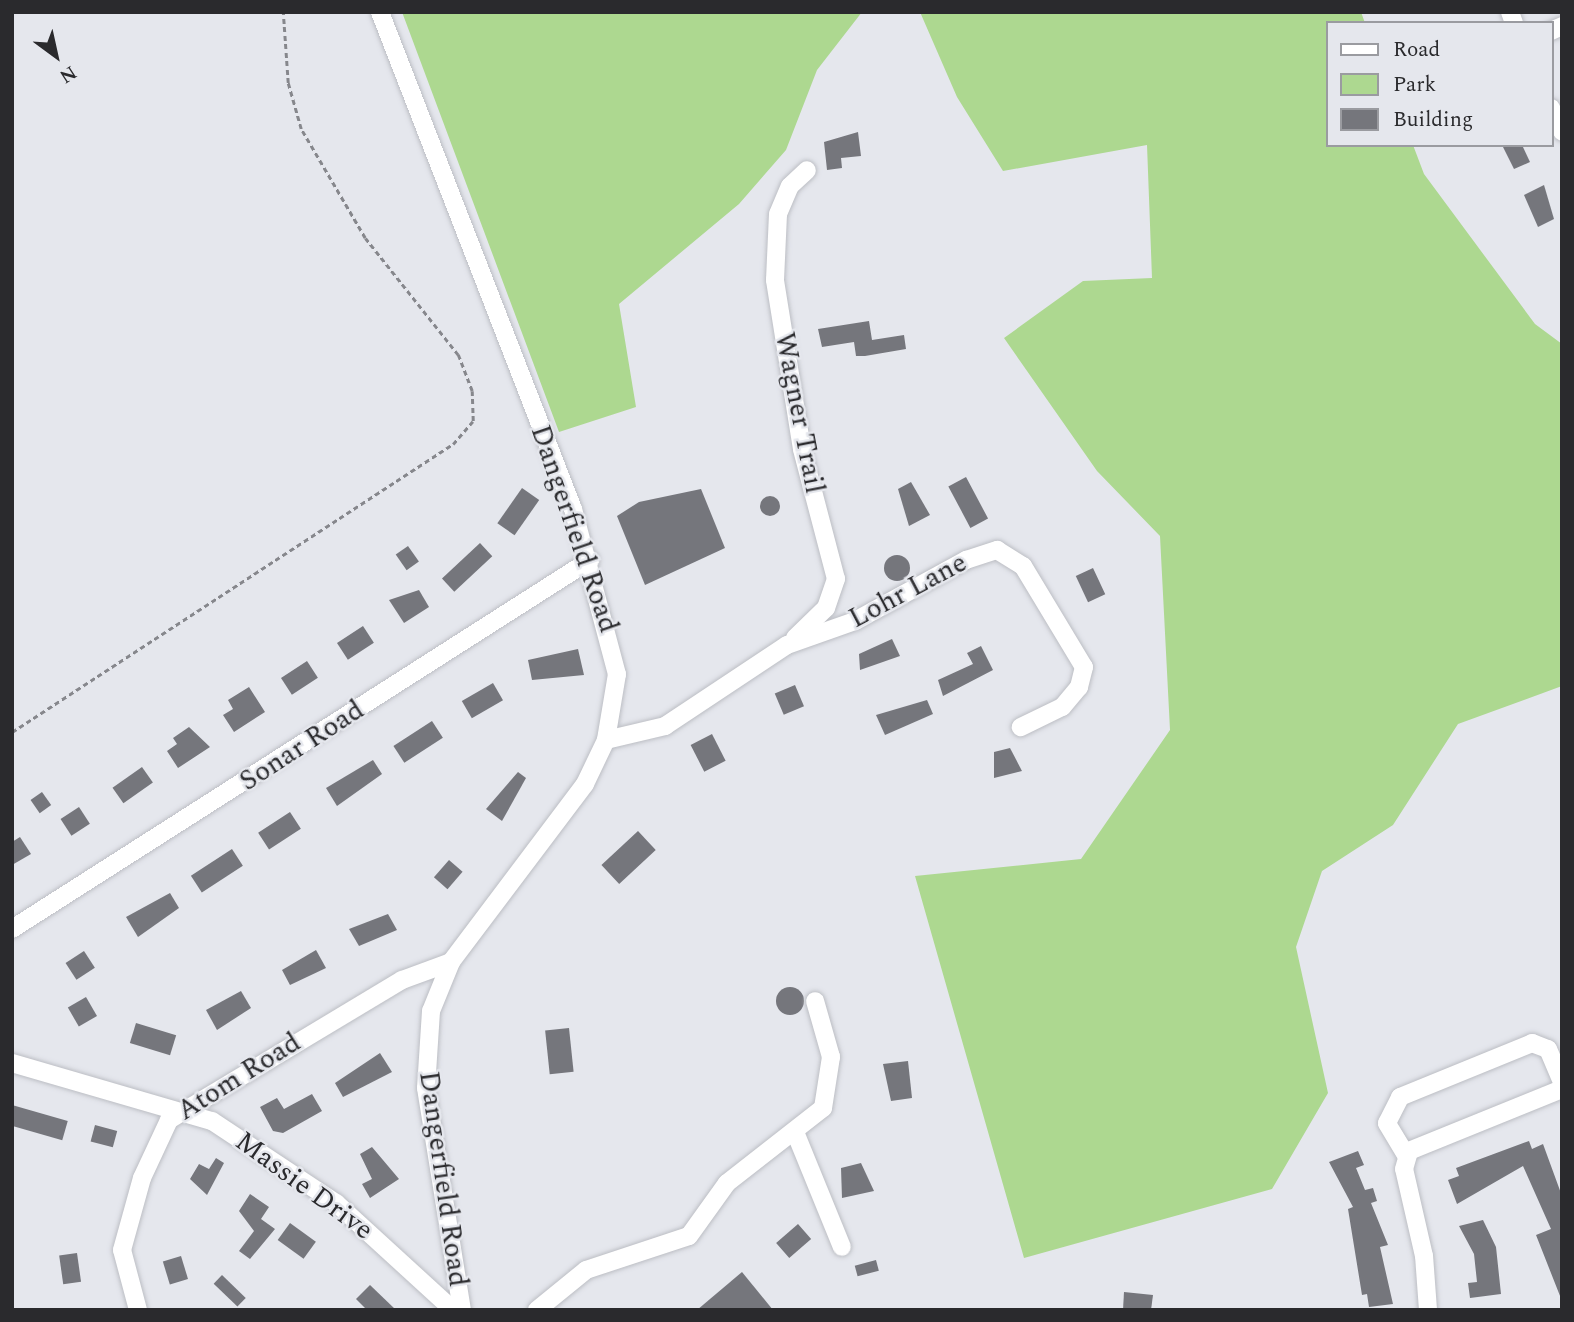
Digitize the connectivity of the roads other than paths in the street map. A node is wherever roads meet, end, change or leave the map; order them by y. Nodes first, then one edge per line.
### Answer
1 (380, 12) edge
2 (1553, 112) edge
3 (1562, 132) edge
4 (807, 170) dead end
5 (590, 560) junction
6 (787, 645) junction
7 (1021, 727) dead end
8 (606, 740) junction
9 (12, 929) edge
10 (451, 962) junction
11 (815, 1001) dead end
12 (12, 1063) edge
13 (1562, 1082) edge
14 (1562, 1089) edge
15 (183, 1108) junction
16 (795, 1132) junction
17 (1406, 1155) junction
18 (842, 1247) dead end
19 (138, 1310) edge
20 (453, 1310) edge
21 (462, 1310) edge
22 (537, 1310) edge
23 (1428, 1310) edge

1 - 5 street, Dangerfield Road
2 - 3 street
4 - 6 street, Wagner Trail
5 - 8 street, Dangerfield Road
5 - 9 street, Sonar Road
6 - 7 street, Lohr Lane
6 - 8 street, Lohr Lane
8 - 10 street, Dangerfield Road
10 - 15 street, Atom Road
10 - 21 street, Dangerfield Road
11 - 16 street
12 - 15 street, Massie Drive
13 - 17 street
14 - 17 street
15 - 19 street, Atom Road
15 - 20 street, Massie Drive
16 - 18 street
16 - 22 street
17 - 23 street

